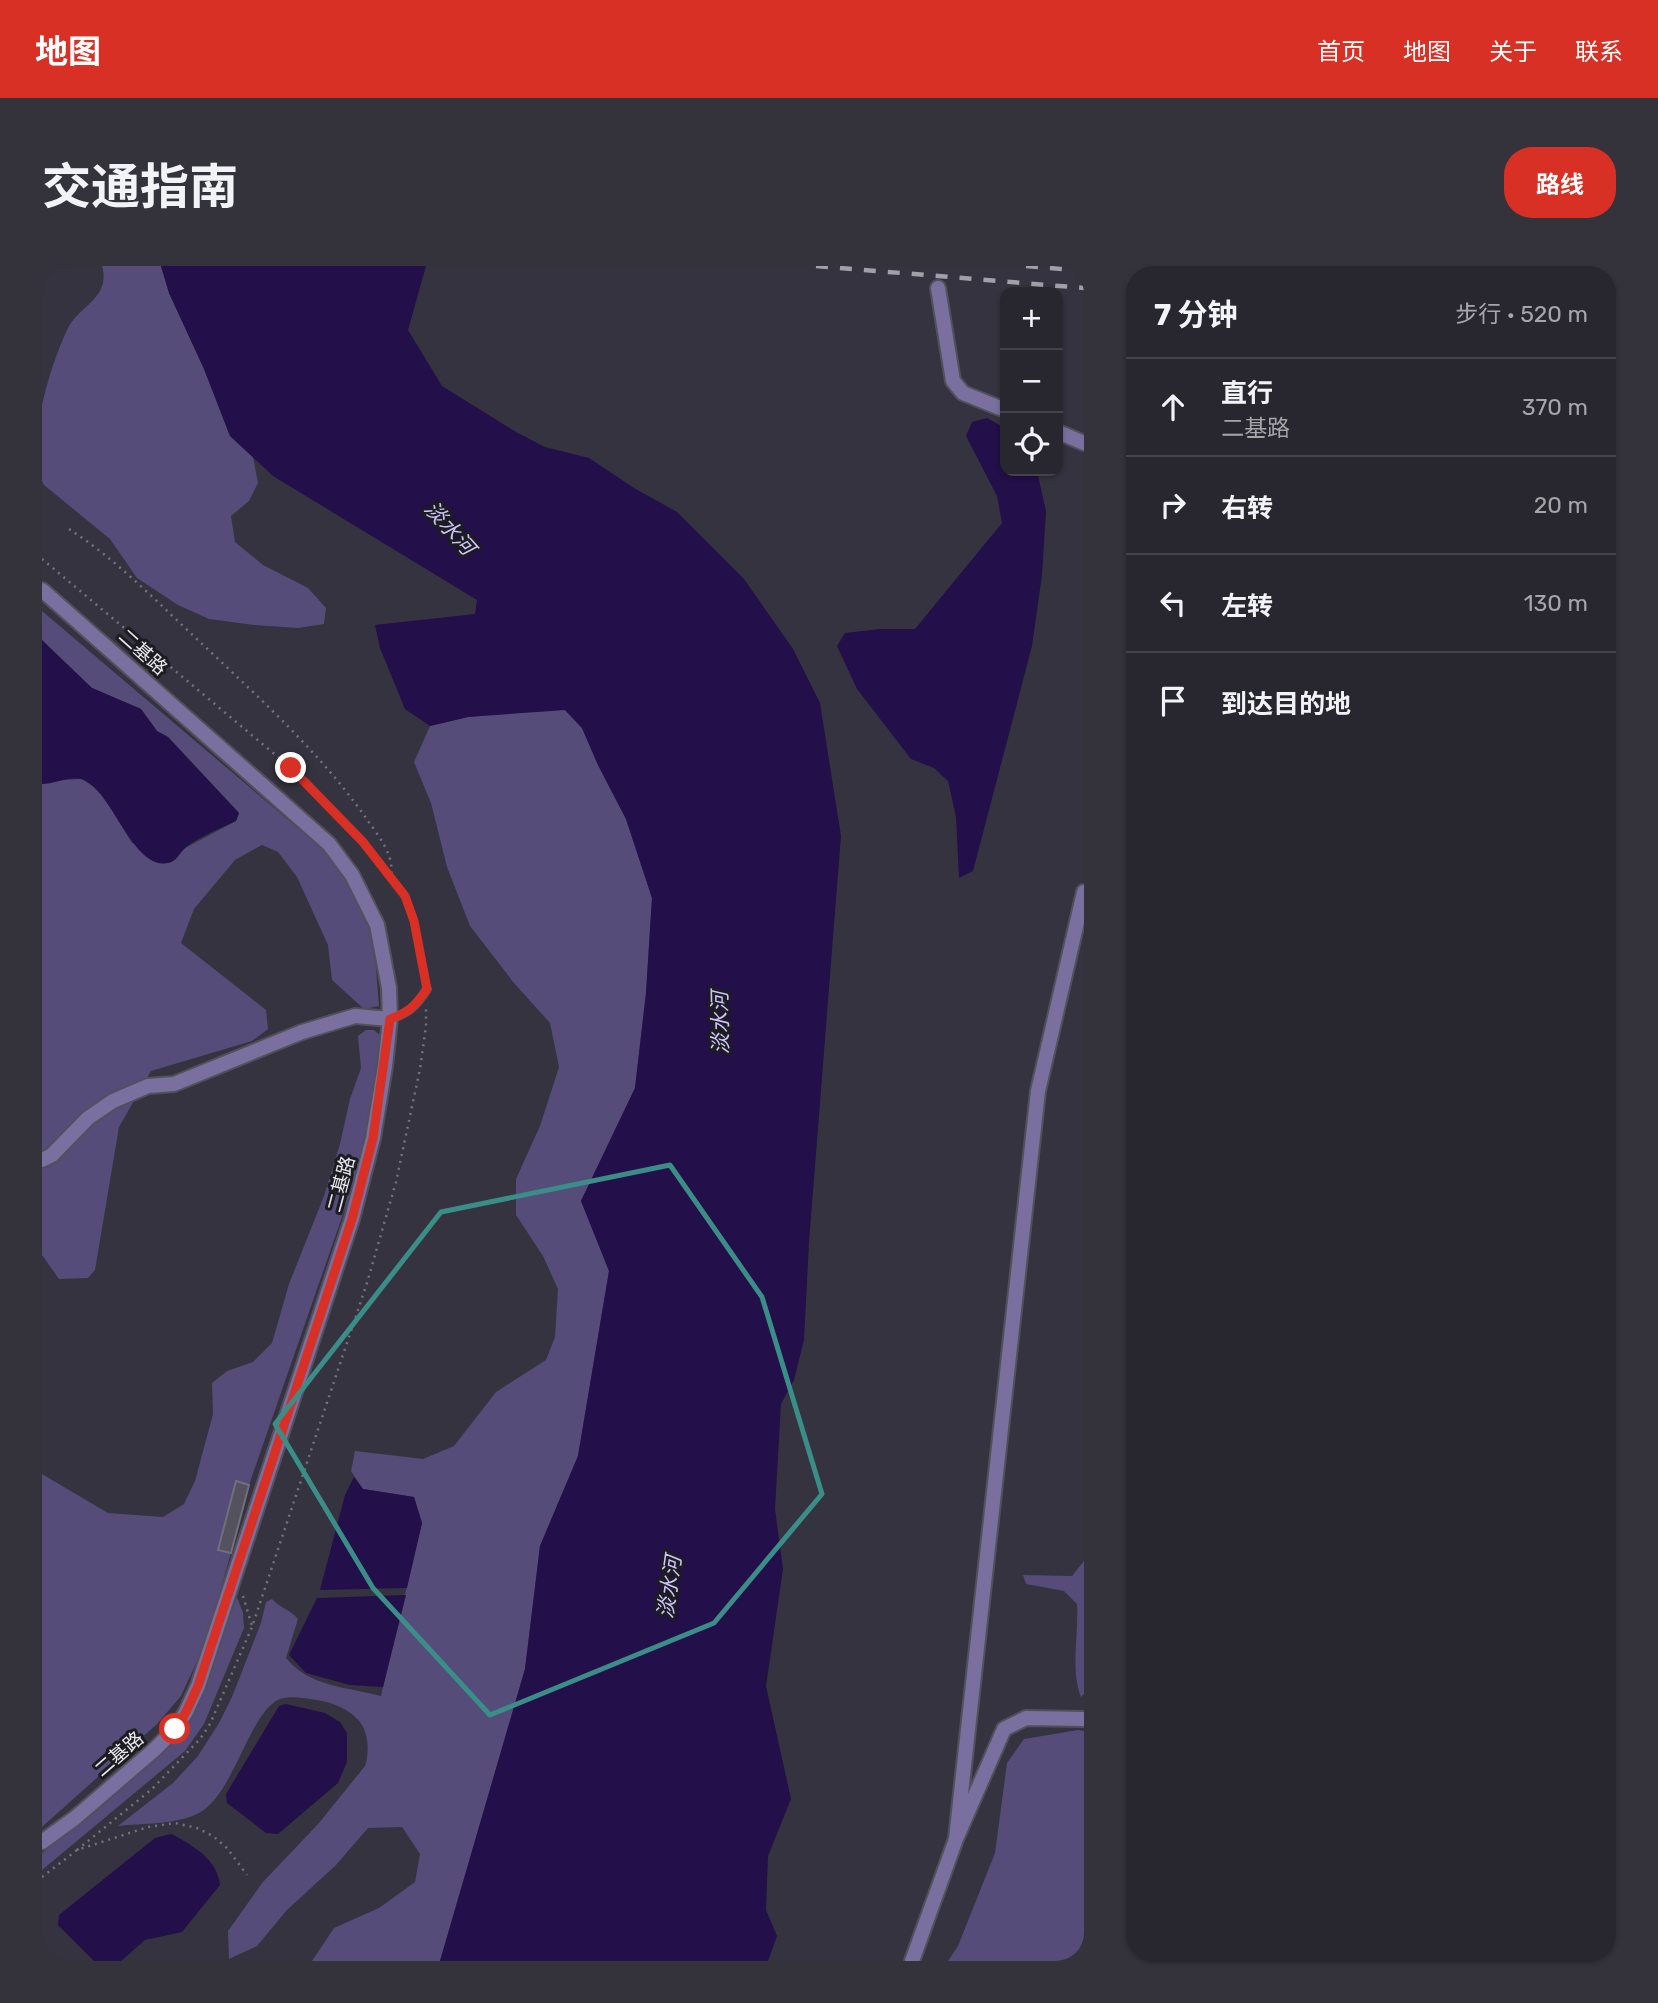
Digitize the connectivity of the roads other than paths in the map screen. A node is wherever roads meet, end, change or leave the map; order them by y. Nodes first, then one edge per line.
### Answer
1 (939, 288) dead end
2 (1000, 408) edge
3 (1063, 434) edge
4 (1084, 443) edge
5 (42, 590) edge
6 (1084, 892) edge
7 (427, 989) road end
8 (390, 1019) junction
9 (42, 1160) edge
10 (1084, 1719) edge
11 (956, 1839) junction
12 (42, 1842) edge
13 (912, 1961) edge

1 - 2 street
3 - 4 street
5 - 8 street, 二基路
6 - 11 street
7 - 8 lane
8 - 9 street
8 - 12 street, 二基路
10 - 11 street
11 - 13 street

